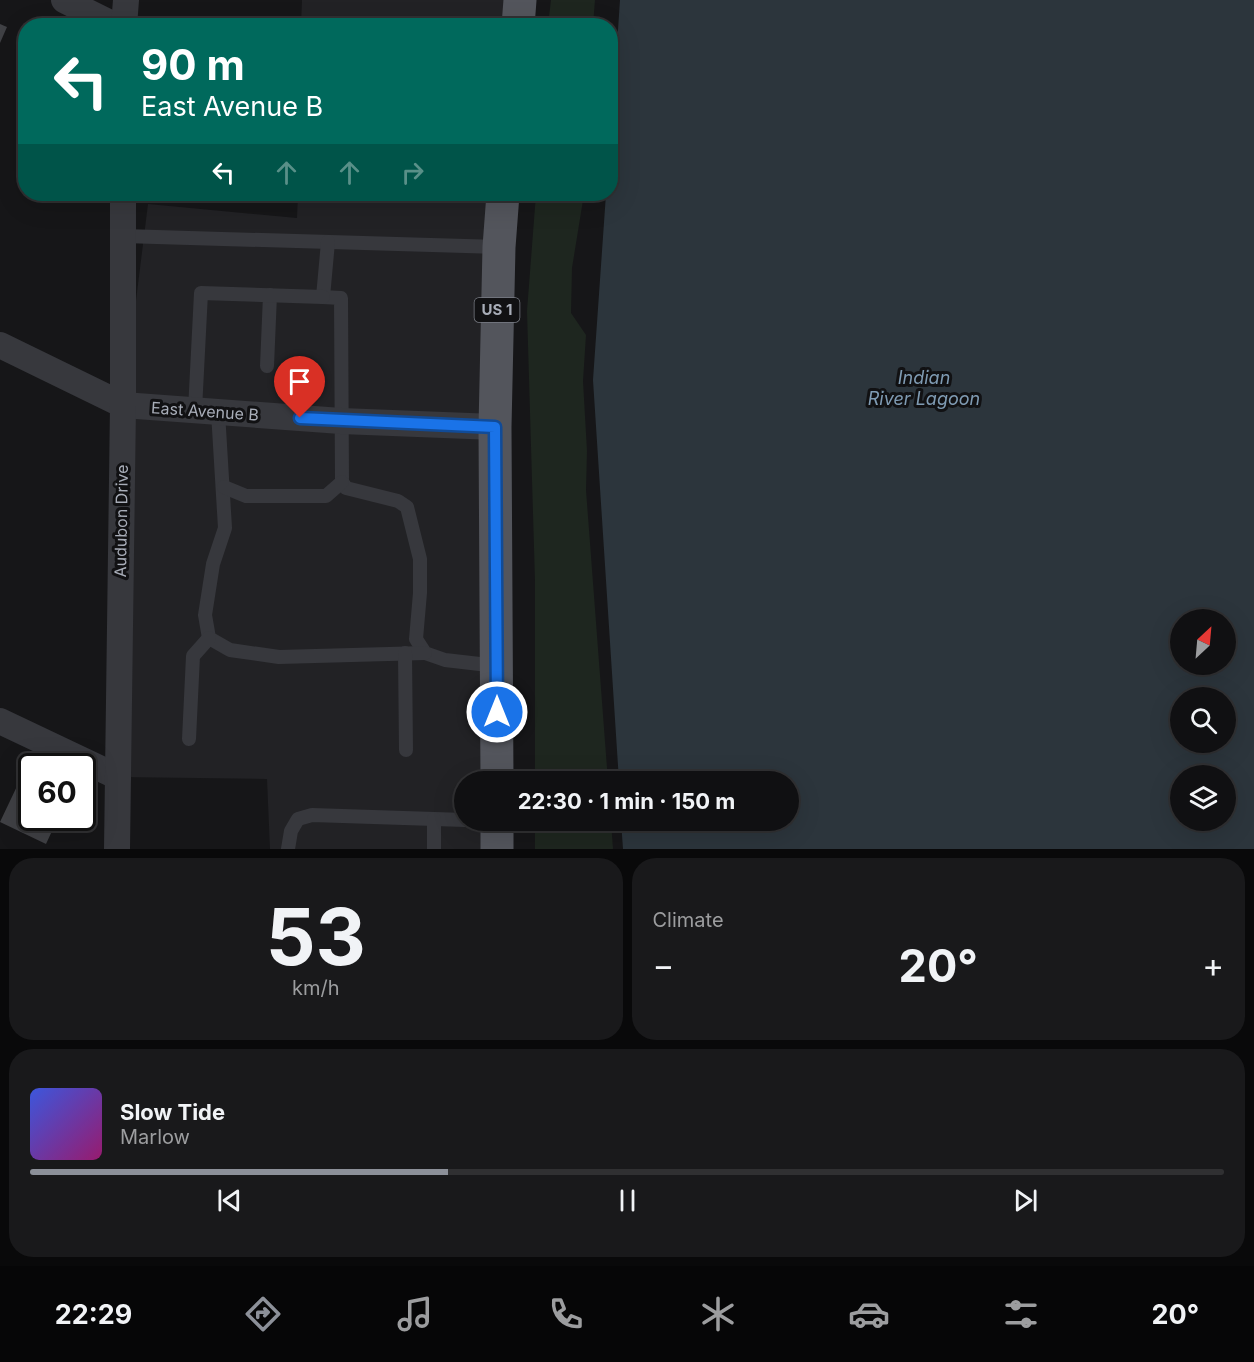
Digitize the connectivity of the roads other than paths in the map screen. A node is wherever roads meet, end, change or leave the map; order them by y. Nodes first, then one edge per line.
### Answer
1 (64, 0) edge
2 (126, 0) edge
3 (520, 0) edge
4 (100, 18) edge
5 (125, 18) edge
6 (519, 18) edge
7 (123, 201) edge
8 (502, 201) edge
9 (123, 236) junction
10 (328, 242) junction
11 (499, 247) junction
12 (270, 295) junction
13 (323, 297) junction
14 (0, 345) edge
15 (267, 366) dead end
16 (123, 405) junction
17 (207, 411) junction
18 (341, 422) junction
19 (495, 427) junction
20 (342, 482) junction
21 (224, 487) junction
22 (209, 638) junction
23 (405, 653) junction
24 (425, 653) junction
25 (497, 666) junction
26 (0, 721) edge
27 (189, 739) dead end
28 (406, 750) dead end
29 (497, 771) edge
30 (118, 777) junction
31 (434, 819) junction
32 (454, 820) edge
33 (497, 831) edge
34 (117, 849) edge
35 (288, 849) edge
36 (434, 849) edge
37 (497, 849) edge

1 - 4 street
2 - 5 street
3 - 6 main road
7 - 9 street, Audubon Drive
8 - 11 main road, US 1
9 - 10 lane
9 - 16 street, Audubon Drive
10 - 11 lane
10 - 13 lane
11 - 19 main road, US 1
12 - 13 lane
12 - 15 lane
12 - 17 lane
13 - 18 lane
14 - 16 street, East Avenue B
16 - 17 street, East Avenue B
16 - 30 street, Audubon Drive
17 - 18 street, East Avenue B
17 - 21 lane
18 - 19 street, East Avenue B
18 - 20 lane
19 - 25 main road, US 1
20 - 21 lane
20 - 24 lane
21 - 22 lane
22 - 23 lane
22 - 27 lane
23 - 24 lane
23 - 28 lane
24 - 25 lane
25 - 29 main road, US 1
26 - 30 street
30 - 34 street, Audubon Drive
31 - 32 lane
31 - 35 lane
31 - 36 lane
33 - 37 main road

